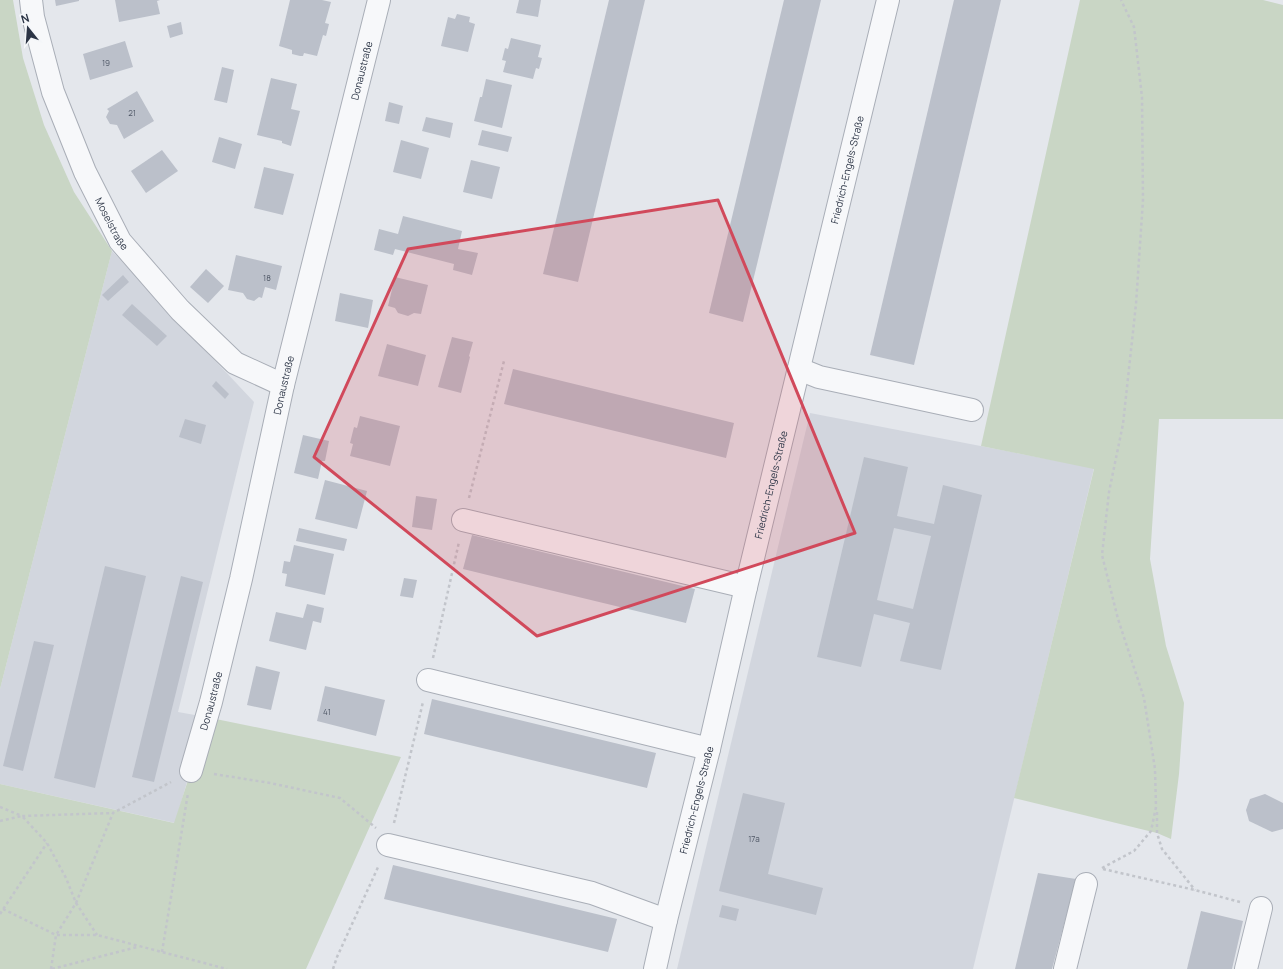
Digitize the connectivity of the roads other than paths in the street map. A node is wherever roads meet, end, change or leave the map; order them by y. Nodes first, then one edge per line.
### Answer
1 (31, 0) edge
2 (379, 0) edge
3 (888, 0) edge
4 (799, 369) junction
5 (283, 385) junction
6 (972, 410) dead end
7 (463, 520) dead end
8 (746, 587) junction
9 (428, 680) dead end
10 (709, 749) junction
11 (191, 771) road end
12 (388, 845) road end
13 (1086, 884) dead end
14 (1261, 908) road end
15 (666, 920) junction
16 (655, 969) edge
17 (1065, 969) edge
18 (1246, 969) edge

1 - 5 street, Moselstraße
2 - 5 street, Donaustraße
3 - 4 street, Friedrich-Engels-Straße
4 - 6 street
4 - 8 street, Friedrich-Engels-Straße
5 - 11 street, Donaustraße
7 - 8 street
8 - 10 street, Friedrich-Engels-Straße
9 - 10 street
10 - 15 street, Friedrich-Engels-Straße
12 - 15 street
13 - 17 street
14 - 18 street
15 - 16 street, Friedrich-Engels-Straße

